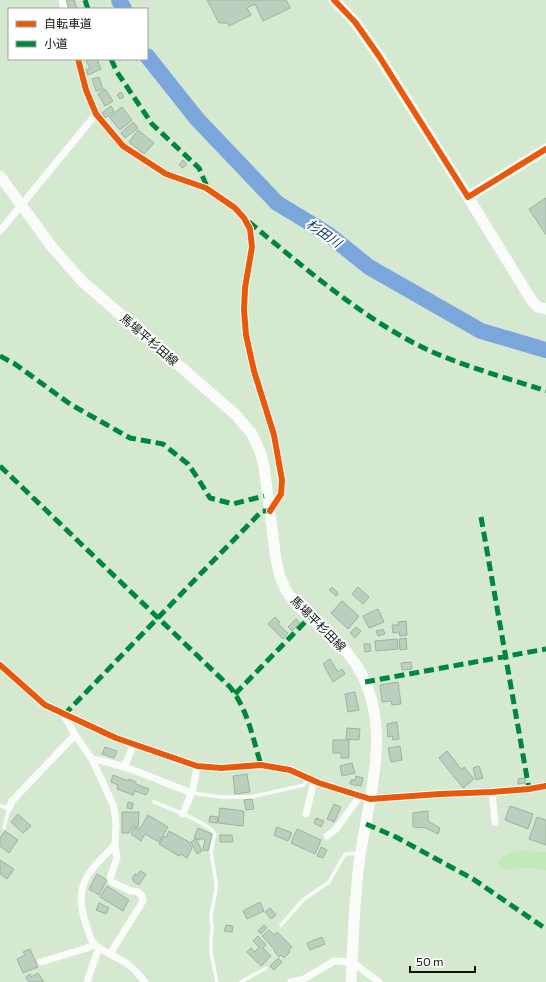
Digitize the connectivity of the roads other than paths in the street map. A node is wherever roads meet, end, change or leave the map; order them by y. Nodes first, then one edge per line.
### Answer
1 (334, 0) edge
2 (78, 60) edge
3 (96, 114) junction
4 (546, 149) edge
5 (0, 176) edge
6 (468, 197) junction
7 (20, 205) junction
8 (0, 231) edge
9 (546, 309) edge
10 (270, 511) junction
11 (0, 665) edge
12 (64, 715) junction
13 (75, 735) junction
14 (134, 744) junction
15 (92, 759) junction
16 (197, 766) junction
17 (124, 768) junction
18 (311, 780) junction
19 (546, 786) edge
20 (492, 792) junction
21 (192, 794) junction
22 (365, 797) junction
23 (154, 802) dead end
24 (0, 806) edge
25 (9, 808) junction
26 (183, 814) junction
27 (306, 814) dead end
28 (495, 822) dead end
29 (4, 828) dead end
30 (327, 836) dead end
31 (116, 845) junction
32 (361, 853) junction
33 (281, 925) dead end
34 (97, 946) junction
35 (110, 954) junction
36 (41, 962) dead end
37 (352, 962) junction
38 (266, 968) dead end
39 (87, 982) edge
40 (145, 982) edge
41 (217, 982) edge
42 (241, 982) edge
43 (291, 982) edge
44 (351, 982) edge
45 (379, 982) edge

1 - 6 main road
2 - 3 street
3 - 7 street
3 - 10 street
4 - 6 main road
5 - 7 main road, 馬場平杉田線
6 - 9 main road
7 - 8 street
7 - 10 main road, 馬場平杉田線
10 - 22 main road, 馬場平杉田線
11 - 12 street
12 - 13 street
12 - 14 street
13 - 15 street
13 - 25 street
14 - 16 street
14 - 17 street
15 - 17 street
15 - 31 street
16 - 18 street
16 - 21 street
17 - 21 street
18 - 21 lane
18 - 22 street
18 - 27 street
19 - 20 street
20 - 22 street
20 - 28 street
21 - 26 street
22 - 30 street
22 - 32 main road, 馬場平杉田線
23 - 26 lane
24 - 25 lane
25 - 29 lane
26 - 41 lane
31 - 34 street
31 - 35 street
32 - 33 lane
32 - 37 main road, 馬場平杉田線
34 - 35 street
34 - 36 street
34 - 39 street
35 - 40 street
37 - 43 street
37 - 44 main road, 馬場平杉田線
37 - 45 street
38 - 42 lane

